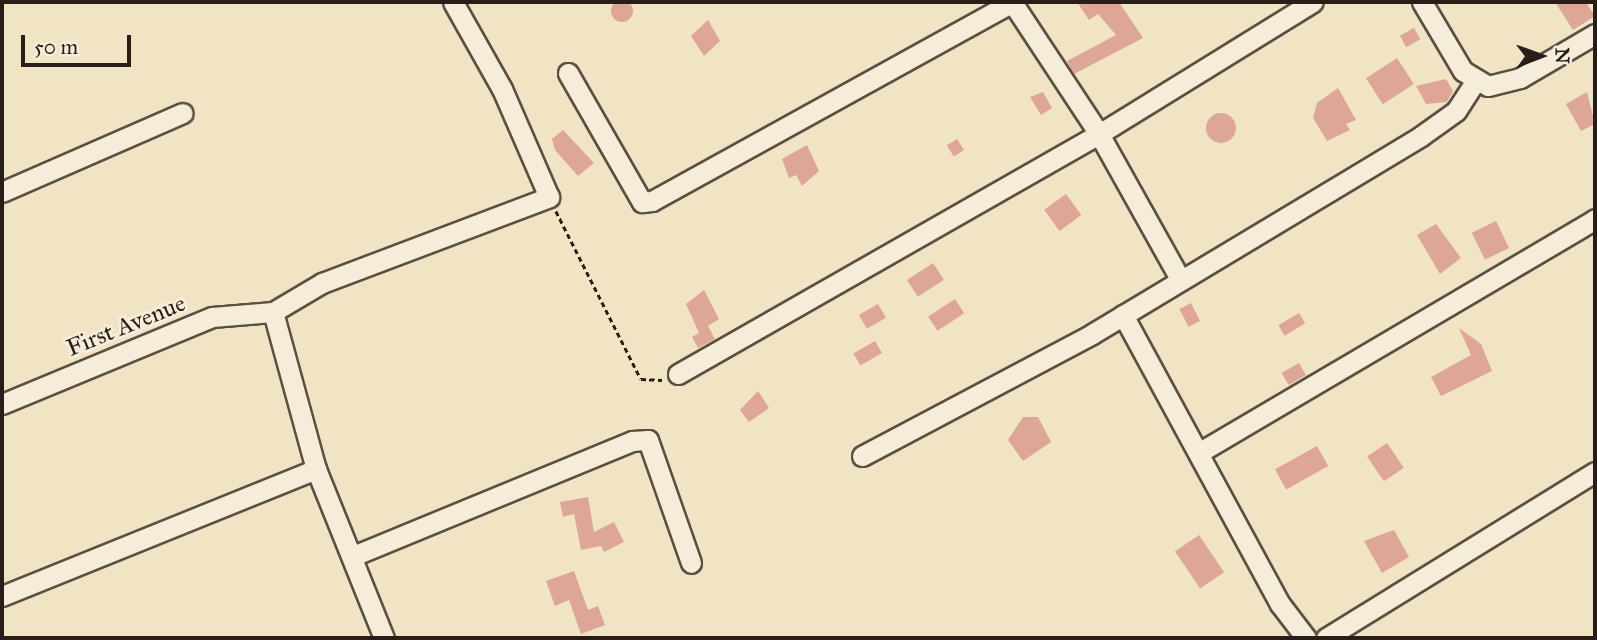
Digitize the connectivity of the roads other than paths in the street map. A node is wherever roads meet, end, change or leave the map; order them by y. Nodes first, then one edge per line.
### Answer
1 (453, 2) edge
2 (1012, 2) edge
3 (1313, 2) edge
4 (1422, 2) edge
5 (1595, 34) edge
6 (568, 73) dead end
7 (1475, 82) junction
8 (183, 113) dead end
9 (1098, 134) junction
10 (2, 192) edge
11 (1595, 219) edge
12 (1180, 279) junction
13 (274, 312) junction
14 (1123, 316) junction
15 (678, 374) road end
16 (2, 404) edge
17 (1200, 452) junction
18 (862, 456) dead end
19 (316, 469) junction
20 (1595, 472) edge
21 (353, 556) junction
22 (691, 563) dead end
23 (2, 596) edge
24 (383, 638) edge
25 (1306, 638) edge
26 (1326, 638) edge

1 - 13 street
2 - 6 street
2 - 9 street
3 - 9 street
4 - 7 street
5 - 7 street
7 - 12 street
8 - 10 street
9 - 12 street
9 - 15 street
11 - 17 street
12 - 14 street
13 - 16 street, First Avenue
13 - 19 street
14 - 17 street
14 - 18 street
17 - 25 street
19 - 21 street
19 - 23 street
20 - 26 street
21 - 22 street
21 - 24 street

